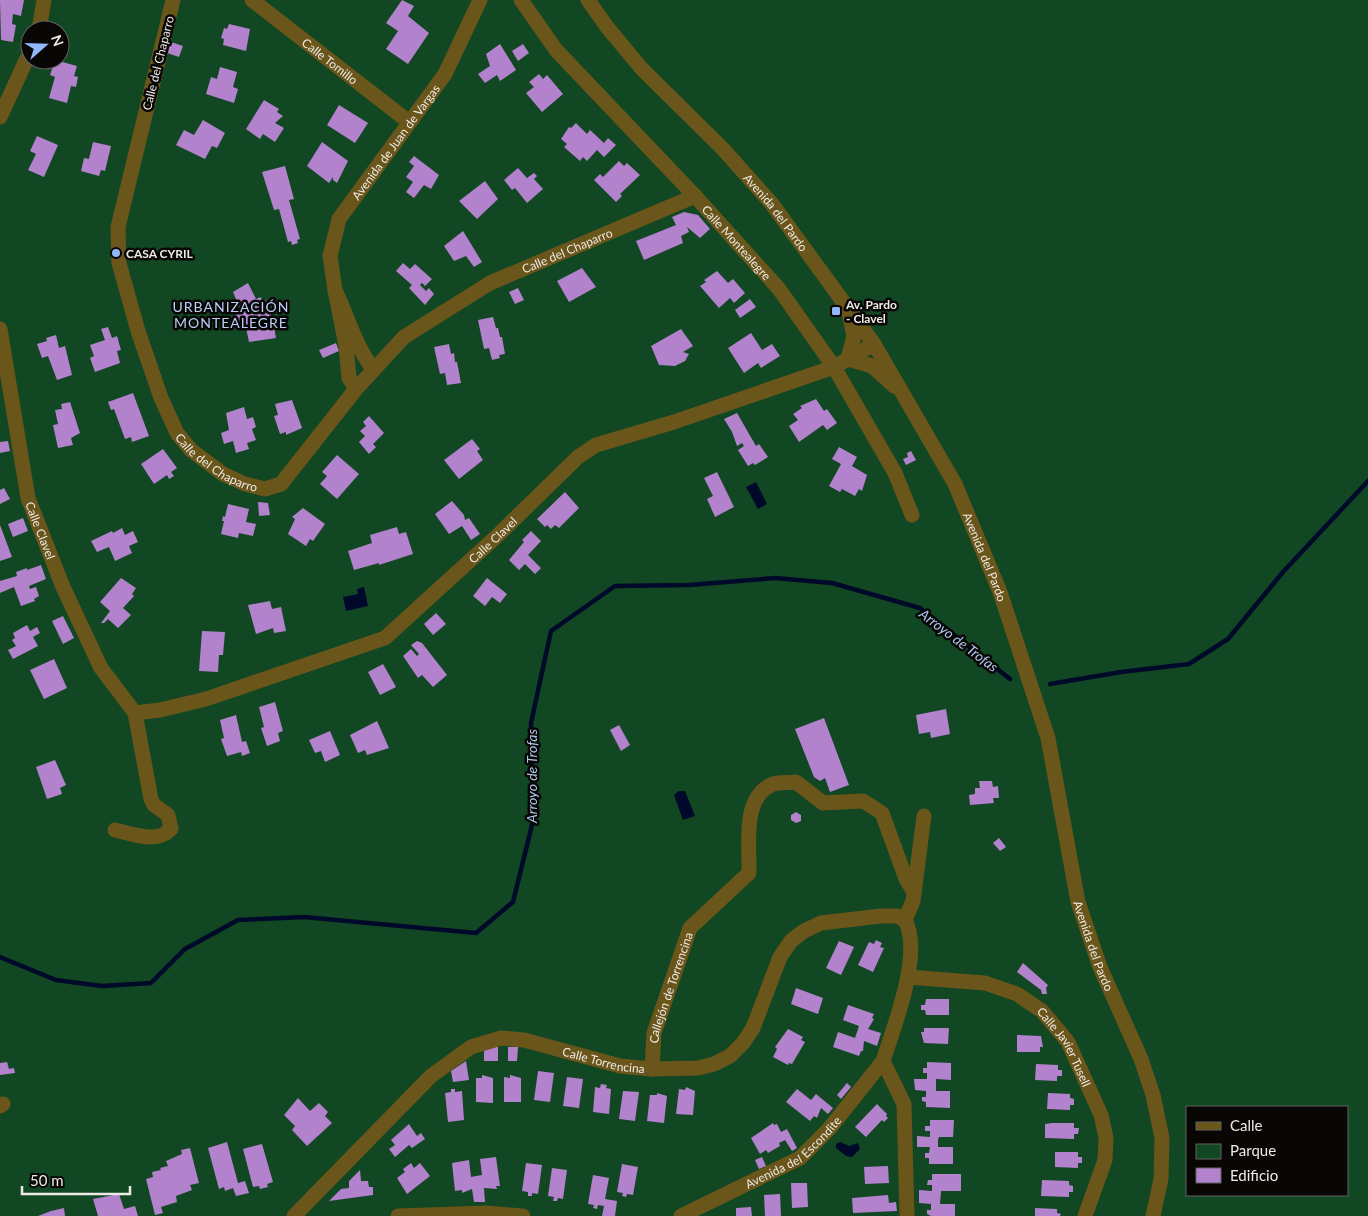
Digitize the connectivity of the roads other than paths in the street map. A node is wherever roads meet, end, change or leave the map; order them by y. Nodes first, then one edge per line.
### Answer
1 (44, 0) edge
2 (173, 0) edge
3 (252, 0) edge
4 (480, 0) edge
5 (521, 0) edge
6 (588, 0) edge
7 (41, 20) edge
8 (22, 70) edge
9 (0, 117) edge
10 (409, 122) junction
11 (695, 196) junction
12 (334, 290) junction
13 (848, 308) junction
14 (0, 329) edge
15 (874, 344) junction
16 (848, 359) junction
17 (834, 367) junction
18 (373, 369) junction
19 (356, 389) junction
20 (906, 397) junction
21 (912, 515) dead end
22 (135, 713) junction
23 (924, 816) dead end
24 (115, 830) dead end
25 (914, 892) junction
26 (905, 920) junction
27 (908, 977) junction
28 (883, 1061) junction
29 (652, 1069) junction
30 (294, 1216) edge
31 (398, 1216) edge
32 (523, 1216) edge
33 (681, 1216) edge
34 (907, 1216) edge
35 (1085, 1216) edge
36 (1153, 1216) edge

1 - 7 street
2 - 19 street, Calle del Chaparro
3 - 10 street, Calle Tomillo
4 - 10 street, Avenida de Juan de Vargas
5 - 11 street, Calle Montealegre
6 - 13 street, Avenida del Pardo
8 - 9 street
10 - 12 street, Avenida de Juan de Vargas
11 - 17 street, Calle Montealegre
11 - 18 street, Calle del Chaparro
12 - 18 street, Avenida de Juan de Vargas
12 - 19 street, Avenida de Juan de Vargas
13 - 15 street, Avenida del Pardo
13 - 16 street
14 - 22 street, Calle Clavel
15 - 16 street, Calle Clavel
15 - 20 street, Avenida del Pardo
16 - 17 street, Calle Clavel
16 - 20 street
17 - 21 street, Calle Montealegre
17 - 22 street, Calle Clavel
18 - 19 street, Calle del Chaparro
20 - 36 street, Avenida del Pardo
22 - 24 street, Calle Clavel
23 - 25 street
25 - 26 street
25 - 29 street, Callejón de Torrencina
26 - 27 street
26 - 29 street, Calle Torrencina
27 - 28 street
27 - 35 street, Calle Javier Tusell
28 - 33 street, Avenida del Escondite
28 - 34 street
29 - 30 street, Calle Torrencina
31 - 32 street

